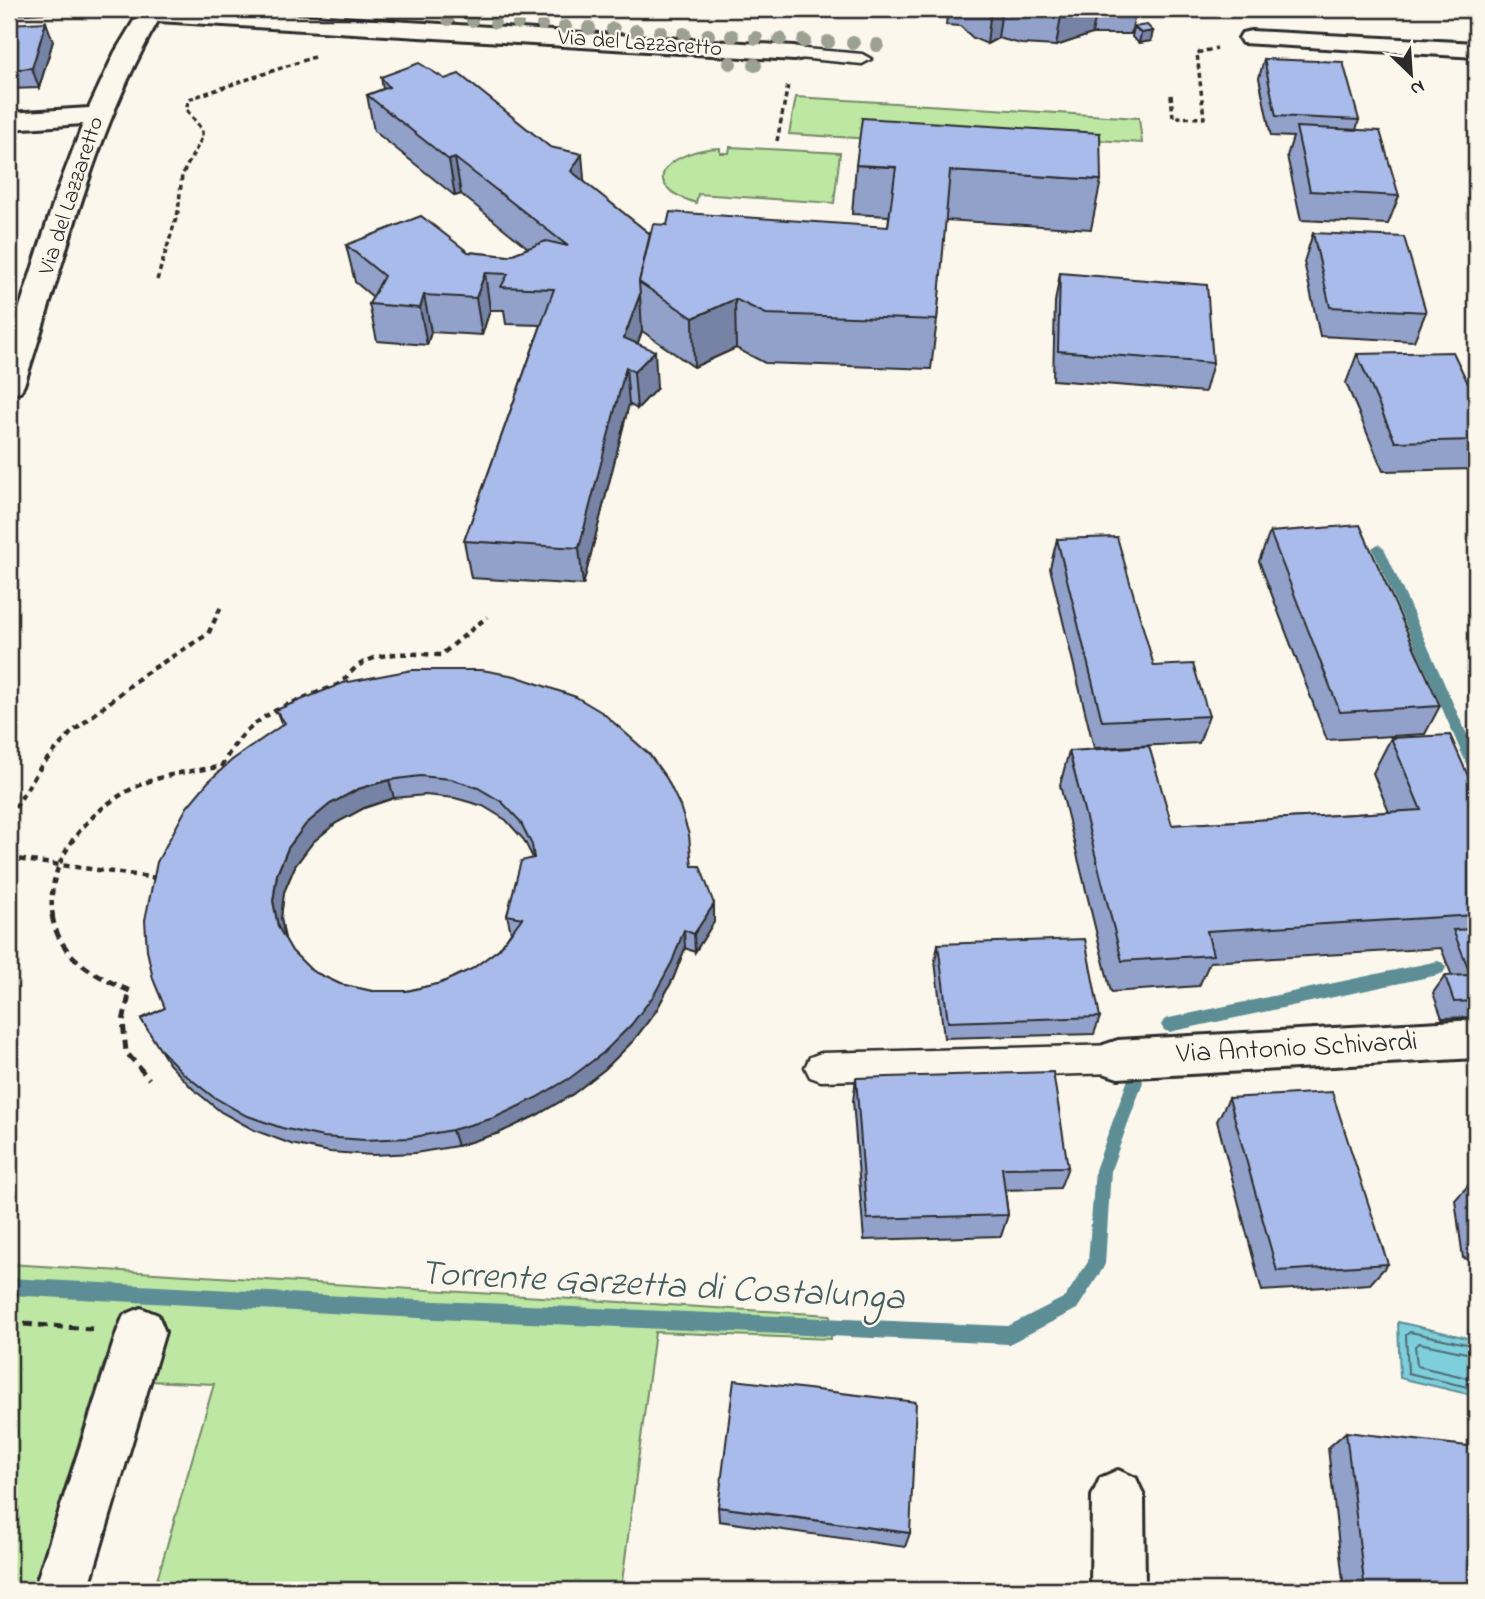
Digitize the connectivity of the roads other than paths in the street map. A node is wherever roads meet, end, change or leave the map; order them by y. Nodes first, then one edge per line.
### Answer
1 (152, 11) edge
2 (1251, 38) road end
3 (1476, 50) edge
4 (794, 53) joint
5 (862, 59) dead end
6 (97, 116) junction
7 (9, 121) edge
8 (16, 344) edge
9 (9, 385) edge
10 (1476, 1039) edge
11 (1118, 1059) joint
12 (821, 1067) dead end
13 (141, 1332) road end
14 (1118, 1496) dead end
15 (61, 1590) edge
16 (1118, 1590) edge

1 - 4 street, Via del Lazzaretto
1 - 6 street, Via del Lazzaretto
2 - 3 street
4 - 5 lane
6 - 7 street
6 - 8 street, Via del Lazzaretto
8 - 9 street, Via del Lazzaretto
10 - 11 street, Via Antonio Schivardi
11 - 12 lane
13 - 15 street
14 - 16 street

